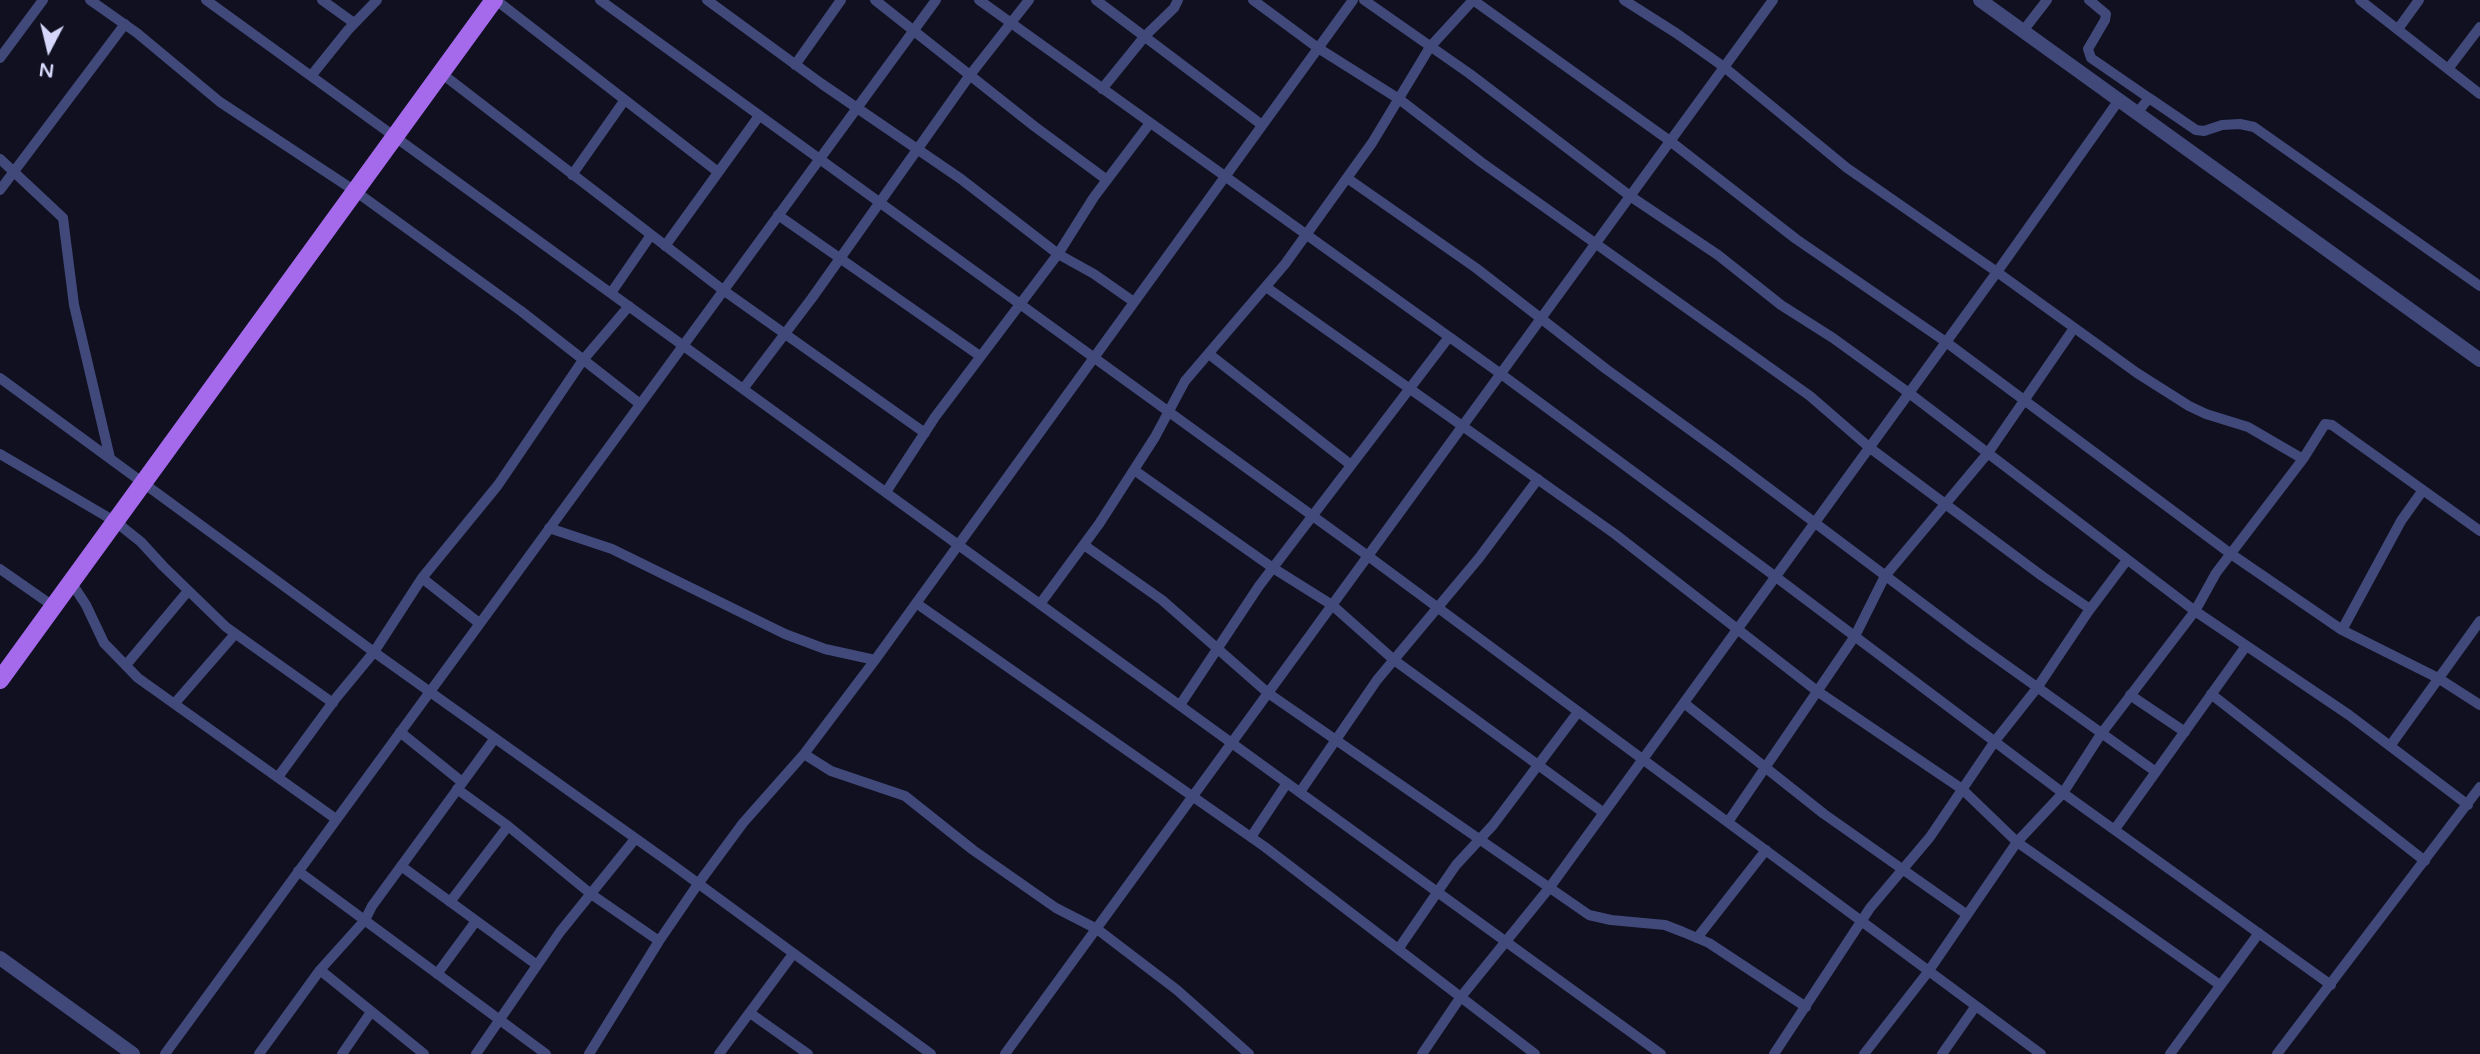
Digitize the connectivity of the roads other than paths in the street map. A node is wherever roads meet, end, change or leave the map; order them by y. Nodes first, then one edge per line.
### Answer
1 (43, 0) edge
2 (90, 0) edge
3 (206, 0) edge
4 (322, 0) edge
5 (377, 0) edge
6 (495, 0) edge
7 (707, 0) edge
8 (841, 0) edge
9 (875, 0) edge
10 (936, 0) edge
11 (979, 0) edge
12 (1029, 0) edge
13 (1096, 0) edge
14 (1178, 0) edge
15 (1253, 0) edge
16 (1353, 0) edge
17 (1364, 0) edge
18 (1473, 0) edge
19 (1624, 0) edge
20 (1773, 0) edge
21 (1980, 0) edge
22 (2047, 0) edge
23 (2089, 0) edge
24 (2360, 0) edge
25 (2419, 0) edge
26 (604, 1) edge
27 (354, 23) junction
28 (125, 24) junction
29 (1012, 24) junction
30 (2480, 27) edge
31 (2398, 29) junction
32 (913, 31) junction
33 (2023, 31) junction
34 (1144, 36) junction
35 (1430, 47) junction
36 (1318, 48) junction
37 (0, 58) edge
38 (795, 65) junction
39 (1724, 67) junction
40 (2448, 69) junction
41 (440, 73) junction
42 (970, 75) junction
43 (311, 76) junction
44 (1102, 89) junction
45 (2480, 94) edge
46 (2149, 98) junction
47 (1399, 99) junction
48 (2119, 100) junction
49 (624, 101) junction
50 (856, 108) junction
51 (2137, 113) junction
52 (759, 116) junction
53 (1150, 123) junction
54 (1262, 125) junction
55 (395, 136) junction
56 (1670, 141) junction
57 (918, 149) junction
58 (0, 159) edge
59 (819, 159) junction
60 (14, 171) junction
61 (718, 172) junction
62 (572, 175) junction
63 (1224, 177) junction
64 (1347, 178) junction
65 (1107, 180) junction
66 (0, 190) edge
67 (355, 191) junction
68 (1630, 197) junction
69 (878, 202) junction
70 (778, 215) junction
71 (652, 235) junction
72 (1307, 236) junction
73 (1596, 242) junction
74 (665, 246) junction
75 (1058, 254) junction
76 (841, 257) junction
77 (1997, 272) junction
78 (2480, 286) edge
79 (1266, 287) junction
80 (723, 290) junction
81 (611, 293) junction
82 (1134, 302) junction
83 (1020, 305) junction
84 (629, 306) junction
85 (1541, 318) junction
86 (2074, 328) junction
87 (785, 332) junction
88 (1449, 337) junction
89 (1946, 342) junction
90 (683, 345) junction
91 (1209, 354) junction
92 (980, 356) junction
93 (1094, 358) junction
94 (583, 360) junction
95 (2480, 360) edge
96 (1501, 374) junction
97 (0, 378) edge
98 (743, 388) junction
99 (1410, 388) junction
100 (1909, 393) junction
101 (2023, 401) junction
102 (639, 404) junction
103 (1168, 411) junction
104 (1462, 426) junction
105 (925, 433) junction
106 (1870, 448) junction
107 (1988, 453) junction
108 (0, 454) edge
109 (110, 458) junction
110 (2302, 459) junction
111 (1351, 465) junction
112 (1134, 470) junction
113 (1538, 479) junction
114 (145, 483) junction
115 (2423, 490) junction
116 (886, 492) junction
117 (1945, 503) junction
118 (1312, 516) junction
119 (116, 522) junction
120 (1815, 523) junction
121 (549, 527) junction
122 (2480, 531) edge
123 (959, 545) junction
124 (1084, 545) junction
125 (2231, 554) junction
126 (1368, 556) junction
127 (2127, 560) junction
128 (1273, 568) junction
129 (0, 569) edge
130 (1885, 576) junction
131 (1776, 577) junction
132 (422, 578) junction
133 (71, 582) junction
134 (188, 591) junction
135 (916, 603) junction
136 (1040, 604) junction
137 (1332, 605) junction
138 (52, 606) junction
139 (1438, 608) junction
140 (2090, 609) junction
141 (2194, 611) junction
142 (2480, 621) edge
143 (479, 623) junction
144 (1737, 630) junction
145 (2342, 630) junction
146 (235, 634) junction
147 (1855, 636) junction
148 (2246, 646) junction
149 (1217, 648) junction
150 (374, 652) junction
151 (875, 660) junction
152 (1394, 660) junction
153 (126, 665) junction
154 (3, 671) edge
155 (2438, 678) junction
156 (2037, 688) junction
157 (430, 690) junction
158 (1817, 691) junction
159 (1268, 693) junction
160 (2211, 694) junction
161 (2130, 695) junction
162 (176, 703) junction
163 (332, 703) junction
164 (1684, 703) junction
165 (1180, 705) junction
166 (2480, 705) edge
167 (1578, 712) junction
168 (400, 732) junction
169 (2185, 732) junction
170 (2101, 734) junction
171 (495, 737) junction
172 (1338, 740) junction
173 (1995, 741) junction
174 (1232, 743) junction
175 (2390, 746) junction
176 (804, 754) junction
177 (1643, 760) junction
178 (1538, 765) junction
179 (1764, 766) junction
180 (2156, 772) junction
181 (278, 777) junction
182 (1287, 783) junction
183 (459, 785) junction
184 (2480, 787) edge
185 (1962, 789) junction
186 (1300, 792) junction
187 (2063, 793) junction
188 (1193, 797) junction
189 (2468, 805) junction
190 (1604, 813) junction
191 (336, 818) junction
192 (1728, 822) junction
193 (508, 826) junction
194 (2115, 829) junction
195 (1251, 837) junction
196 (635, 839) junction
197 (1480, 839) junction
198 (2017, 842) junction
199 (1766, 850) junction
200 (2426, 861) junction
201 (401, 866) junction
202 (1903, 868) junction
203 (298, 870) junction
204 (698, 884) junction
205 (1550, 887) junction
206 (1437, 891) junction
207 (591, 894) junction
208 (450, 902) junction
209 (1966, 914) junction
210 (365, 920) junction
211 (476, 921) junction
212 (1862, 921) junction
213 (1097, 929) junction
214 (2259, 933) junction
215 (1697, 938) junction
216 (659, 941) junction
217 (1505, 942) junction
218 (1399, 948) junction
219 (793, 954) junction
220 (0, 958) edge
221 (537, 965) junction
222 (320, 970) junction
223 (1928, 972) junction
224 (437, 974) junction
225 (2220, 985) junction
226 (2330, 985) junction
227 (1460, 998) junction
228 (1806, 1007) junction
229 (1975, 1007) junction
230 (371, 1012) junction
231 (750, 1013) junction
232 (500, 1020) junction
233 (133, 1054) edge
234 (165, 1054) edge
235 (259, 1054) edge
236 (342, 1054) edge
237 (424, 1054) edge
238 (476, 1054) edge
239 (546, 1054) edge
240 (589, 1054) edge
241 (719, 1054) edge
242 (808, 1054) edge
243 (931, 1054) edge
244 (1005, 1054) edge
245 (1249, 1054) edge
246 (1422, 1054) edge
247 (1535, 1054) edge
248 (1661, 1054) edge
249 (1774, 1054) edge
250 (1864, 1054) edge
251 (1942, 1054) edge
252 (2041, 1054) edge
253 (2170, 1054) edge
254 (2277, 1054) edge

1 - 37 street
2 - 28 street
3 - 43 street
4 - 27 street
5 - 27 street
6 - 41 main road
6 - 49 street
7 - 38 street
8 - 38 street
9 - 32 street
10 - 32 street
11 - 29 street
12 - 29 street
13 - 34 street
14 - 34 street
15 - 36 street
16 - 36 street
17 - 35 street
18 - 35 street
18 - 56 street
19 - 39 street
20 - 39 street
21 - 33 street
22 - 33 street
23 - 46 street
24 - 31 street
25 - 31 street
26 - 52 street
27 - 43 street
28 - 60 street
28 - 67 street
29 - 42 street
29 - 44 street
30 - 40 street
31 - 40 street
32 - 42 street
32 - 50 street
33 - 48 street
34 - 44 street
34 - 54 street
35 - 47 street
35 - 68 street
36 - 47 street
36 - 54 street
38 - 50 street
39 - 56 street
39 - 77 street
40 - 45 street
41 - 55 main road
41 - 62 street
42 - 57 street
42 - 65 street
43 - 55 street
44 - 53 street
46 - 51 street
46 - 78 street
47 - 64 street
47 - 73 street
48 - 51 street
48 - 77 street
49 - 61 street
49 - 62 street
50 - 57 street
50 - 59 street
51 - 95 street
52 - 59 street
52 - 61 street
53 - 63 street
53 - 65 street
54 - 63 street
55 - 67 main road
55 - 81 street
56 - 68 street
56 - 89 street
57 - 69 street
57 - 75 street
58 - 60 street
59 - 69 street
59 - 70 street
60 - 66 street
60 - 109 street
61 - 74 street
62 - 71 street
63 - 72 street
63 - 82 street
64 - 72 street
64 - 85 street
65 - 75 street
67 - 94 street
67 - 114 main road
68 - 73 street
68 - 100 street
69 - 76 street
69 - 83 street
70 - 76 street
70 - 80 street
71 - 74 street
71 - 81 street
72 - 79 street
72 - 88 street
73 - 85 street
73 - 106 street
74 - 80 street
75 - 82 street
75 - 83 street
76 - 87 street
76 - 92 street
77 - 86 street
77 - 89 street
79 - 91 street
79 - 99 street
80 - 87 street
80 - 90 street
81 - 84 street
82 - 93 street
83 - 92 street
83 - 93 street
84 - 90 street
84 - 94 street
85 - 96 street
85 - 120 street
86 - 101 street
86 - 110 street
87 - 98 street
87 - 105 street
88 - 96 street
88 - 99 street
89 - 100 street
89 - 101 street
90 - 98 street
90 - 102 street
91 - 103 street
91 - 111 street
92 - 105 street
93 - 103 street
93 - 123 street
94 - 102 street
94 - 132 street
96 - 104 street
96 - 131 street
97 - 109 street
98 - 116 street
99 - 104 street
99 - 111 street
100 - 106 street
100 - 107 street
101 - 107 street
101 - 125 street
102 - 121 street
103 - 112 street
103 - 118 street
104 - 113 street
104 - 126 street
105 - 116 street
106 - 117 street
106 - 120 street
107 - 117 street
107 - 127 street
108 - 119 street
109 - 114 street
110 - 115 street
110 - 125 street
111 - 118 street
112 - 124 street
112 - 128 street
113 - 139 street
113 - 144 street
114 - 119 main road
114 - 150 street
115 - 122 street
115 - 145 street
116 - 123 street
117 - 130 street
117 - 140 street
118 - 126 street
118 - 128 street
119 - 133 main road
119 - 134 street
120 - 130 street
120 - 131 street
121 - 143 street
121 - 151 street
123 - 135 street
123 - 136 street
124 - 136 street
124 - 149 street
125 - 141 street
125 - 145 street
126 - 137 street
126 - 139 street
127 - 140 street
127 - 141 street
128 - 137 street
128 - 149 street
129 - 138 street
130 - 147 street
130 - 156 street
131 - 144 street
131 - 147 street
132 - 143 street
132 - 150 street
133 - 138 main road
133 - 153 street
134 - 146 street
134 - 153 street
135 - 151 street
135 - 188 street
136 - 165 street
137 - 152 street
137 - 159 street
138 - 154 main road
139 - 152 street
139 - 167 street
140 - 156 street
141 - 148 street
141 - 161 street
142 - 155 street
143 - 157 street
144 - 158 street
144 - 164 street
145 - 155 street
146 - 162 street
146 - 163 street
147 - 158 street
147 - 173 street
148 - 160 street
148 - 175 street
149 - 159 street
149 - 165 street
150 - 157 street
150 - 163 street
151 - 176 street
152 - 172 street
152 - 178 street
153 - 162 street
155 - 166 street
155 - 175 street
156 - 170 street
156 - 173 street
157 - 168 street
157 - 171 street
158 - 179 street
158 - 185 street
159 - 172 street
159 - 174 street
160 - 169 street
160 - 200 street
161 - 169 street
161 - 170 street
162 - 181 street
163 - 181 street
164 - 177 street
164 - 179 street
165 - 174 street
167 - 177 street
167 - 178 street
168 - 183 street
168 - 191 street
169 - 180 street
170 - 180 street
170 - 187 street
171 - 183 street
171 - 196 street
172 - 186 street
172 - 197 street
173 - 185 street
173 - 187 street
174 - 182 street
174 - 188 street
175 - 189 street
176 - 204 street
176 - 213 street
177 - 190 street
177 - 192 street
178 - 190 street
178 - 197 street
179 - 192 street
179 - 202 street
180 - 194 street
181 - 191 street
182 - 186 street
182 - 195 street
183 - 193 street
183 - 201 street
184 - 189 street
185 - 198 street
185 - 202 street
186 - 206 street
187 - 194 street
187 - 198 street
188 - 195 street
188 - 213 street
189 - 200 street
190 - 205 street
191 - 203 street
192 - 199 street
193 - 207 street
193 - 208 street
194 - 214 street
195 - 218 street
196 - 204 street
196 - 207 street
197 - 205 street
197 - 206 street
198 - 209 street
198 - 225 street
199 - 212 street
199 - 215 street
200 - 226 street
201 - 208 street
201 - 210 street
202 - 209 street
202 - 212 street
203 - 210 street
203 - 234 street
204 - 216 street
204 - 219 street
205 - 215 street
205 - 217 street
206 - 217 street
206 - 218 street
207 - 216 street
207 - 221 street
208 - 211 street
209 - 223 street
210 - 222 street
210 - 224 street
211 - 221 street
211 - 224 street
212 - 223 street
212 - 228 street
213 - 244 street
213 - 245 street
214 - 225 street
214 - 226 street
215 - 228 street
216 - 240 street
217 - 227 street
217 - 248 street
218 - 227 street
219 - 231 street
219 - 243 street
220 - 233 street
221 - 232 street
222 - 230 street
222 - 235 street
223 - 229 street
223 - 250 street
224 - 232 street
225 - 253 street
226 - 254 street
227 - 246 street
227 - 247 street
228 - 249 street
229 - 251 street
229 - 252 street
230 - 236 street
230 - 237 street
231 - 241 street
231 - 242 street
232 - 238 street
232 - 239 street

